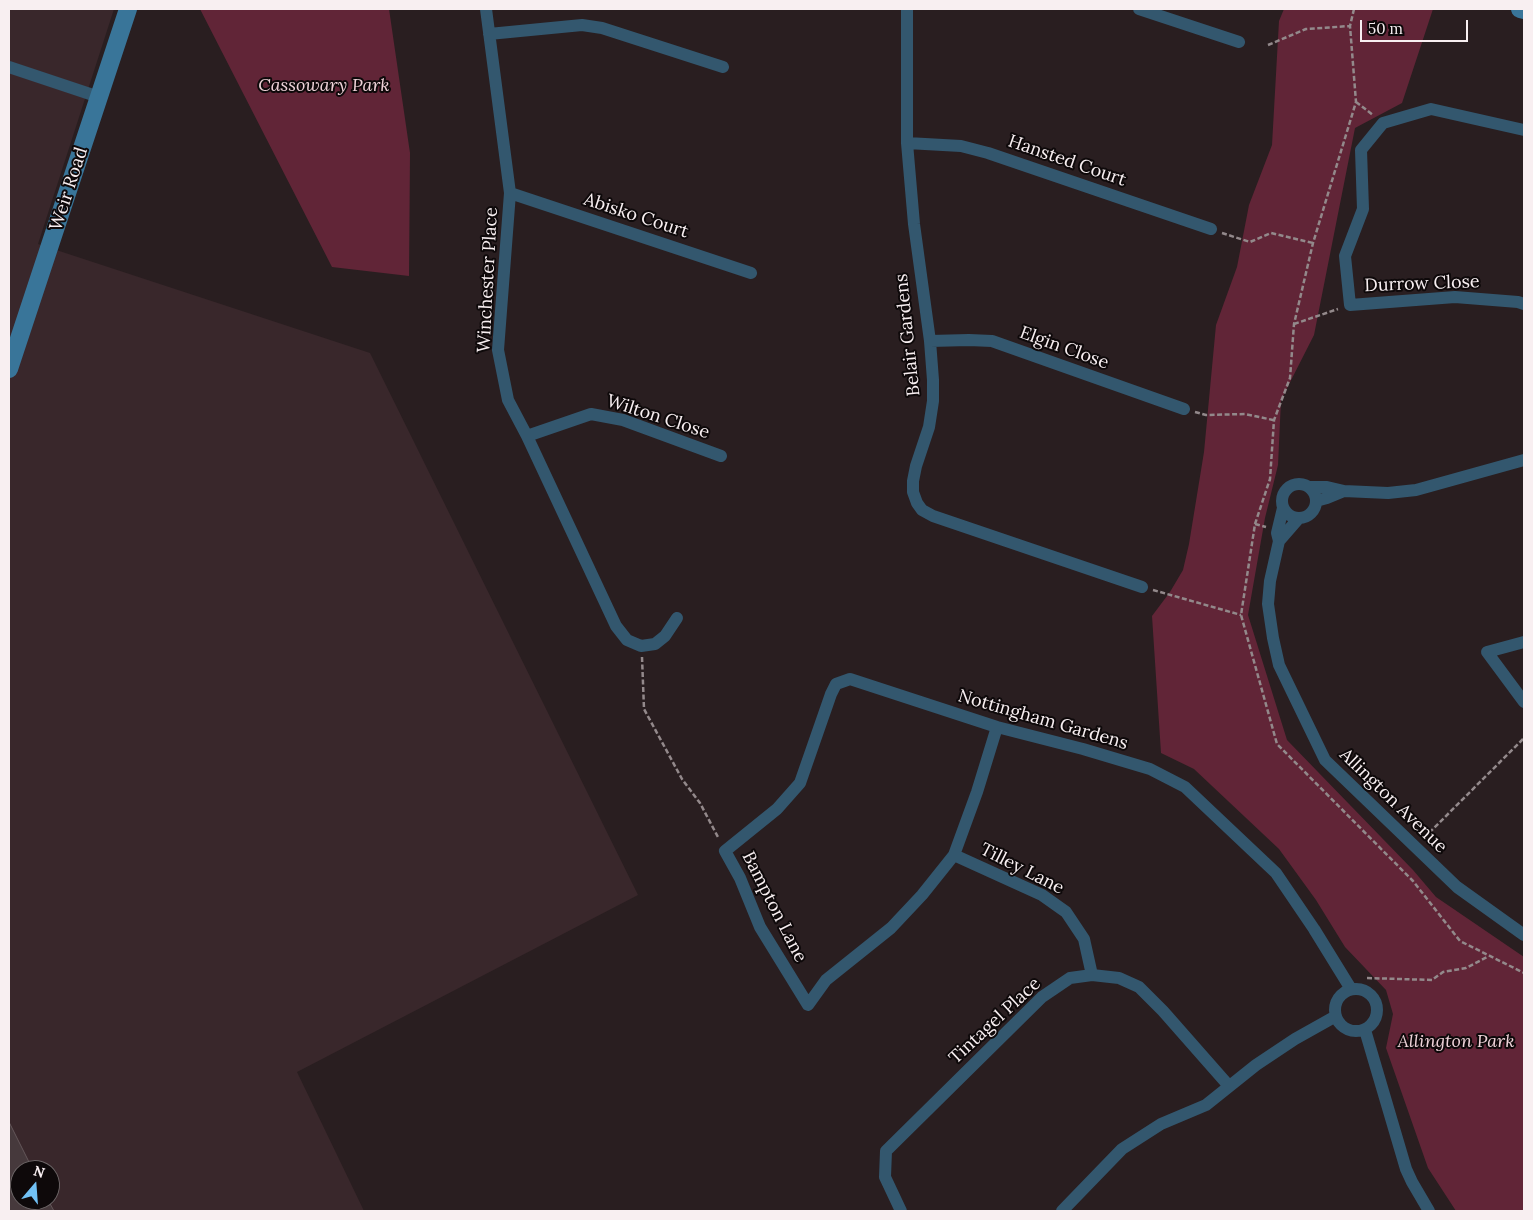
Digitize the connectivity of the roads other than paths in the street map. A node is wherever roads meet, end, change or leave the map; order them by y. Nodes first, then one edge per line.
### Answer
1 (128, 9) edge
2 (486, 9) edge
3 (907, 9) edge
4 (1140, 9) edge
5 (1520, 9) edge
6 (1524, 10) edge
7 (489, 34) junction
8 (1239, 42) dead end
9 (9, 67) edge
10 (723, 67) dead end
11 (99, 96) junction
12 (1524, 130) edge
13 (907, 144) junction
14 (510, 194) junction
15 (1211, 229) road end
16 (751, 272) dead end
17 (1524, 304) edge
18 (930, 341) junction
19 (9, 369) edge
20 (1184, 409) road end
21 (527, 436) junction
22 (721, 456) dead end
23 (1524, 460) edge
24 (1309, 487) junction
25 (1344, 491) junction
26 (1316, 501) junction
27 (1283, 508) junction
28 (1299, 518) junction
29 (1278, 541) junction
30 (1142, 587) road end
31 (677, 618) dead end
32 (1524, 642) edge
33 (1524, 702) edge
34 (997, 727) junction
35 (725, 851) joint
36 (954, 855) junction
37 (1524, 935) edge
38 (1092, 975) junction
39 (1351, 989) junction
40 (1336, 1016) junction
41 (1365, 1030) junction
42 (1229, 1086) junction
43 (901, 1211) edge
44 (1062, 1211) edge
45 (1429, 1211) edge

1 - 11 street, Weir Road
2 - 7 street, Winchester Place
3 - 13 street, Belair Gardens
4 - 8 street
5 - 6 street
7 - 10 street
7 - 14 street, Winchester Place
9 - 11 street
11 - 19 street, Weir Road
12 - 17 street, Durrow Close
13 - 15 street, Hansted Court
13 - 18 street, Belair Gardens
14 - 16 street, Abisko Court
14 - 21 street, Winchester Place
18 - 20 street, Elgin Close
18 - 30 street, Belair Gardens
21 - 22 street, Wilton Close
21 - 31 street, Winchester Place
23 - 25 street
24 - 25 street
24 - 26 street
24 - 27 street
25 - 26 street
26 - 28 street
27 - 28 street
27 - 29 street, Allington Avenue
28 - 29 street
29 - 37 street, Allington Avenue
32 - 33 street
34 - 35 street, Nottingham Gardens
34 - 36 street
34 - 39 street, Nottingham Gardens
35 - 36 street, Bampton Lane
36 - 38 street, Tilley Lane
38 - 42 street, Tintagel Place
38 - 43 street, Tintagel Place
39 - 40 street
39 - 41 street
40 - 41 street
40 - 42 street
41 - 45 street
42 - 44 street

